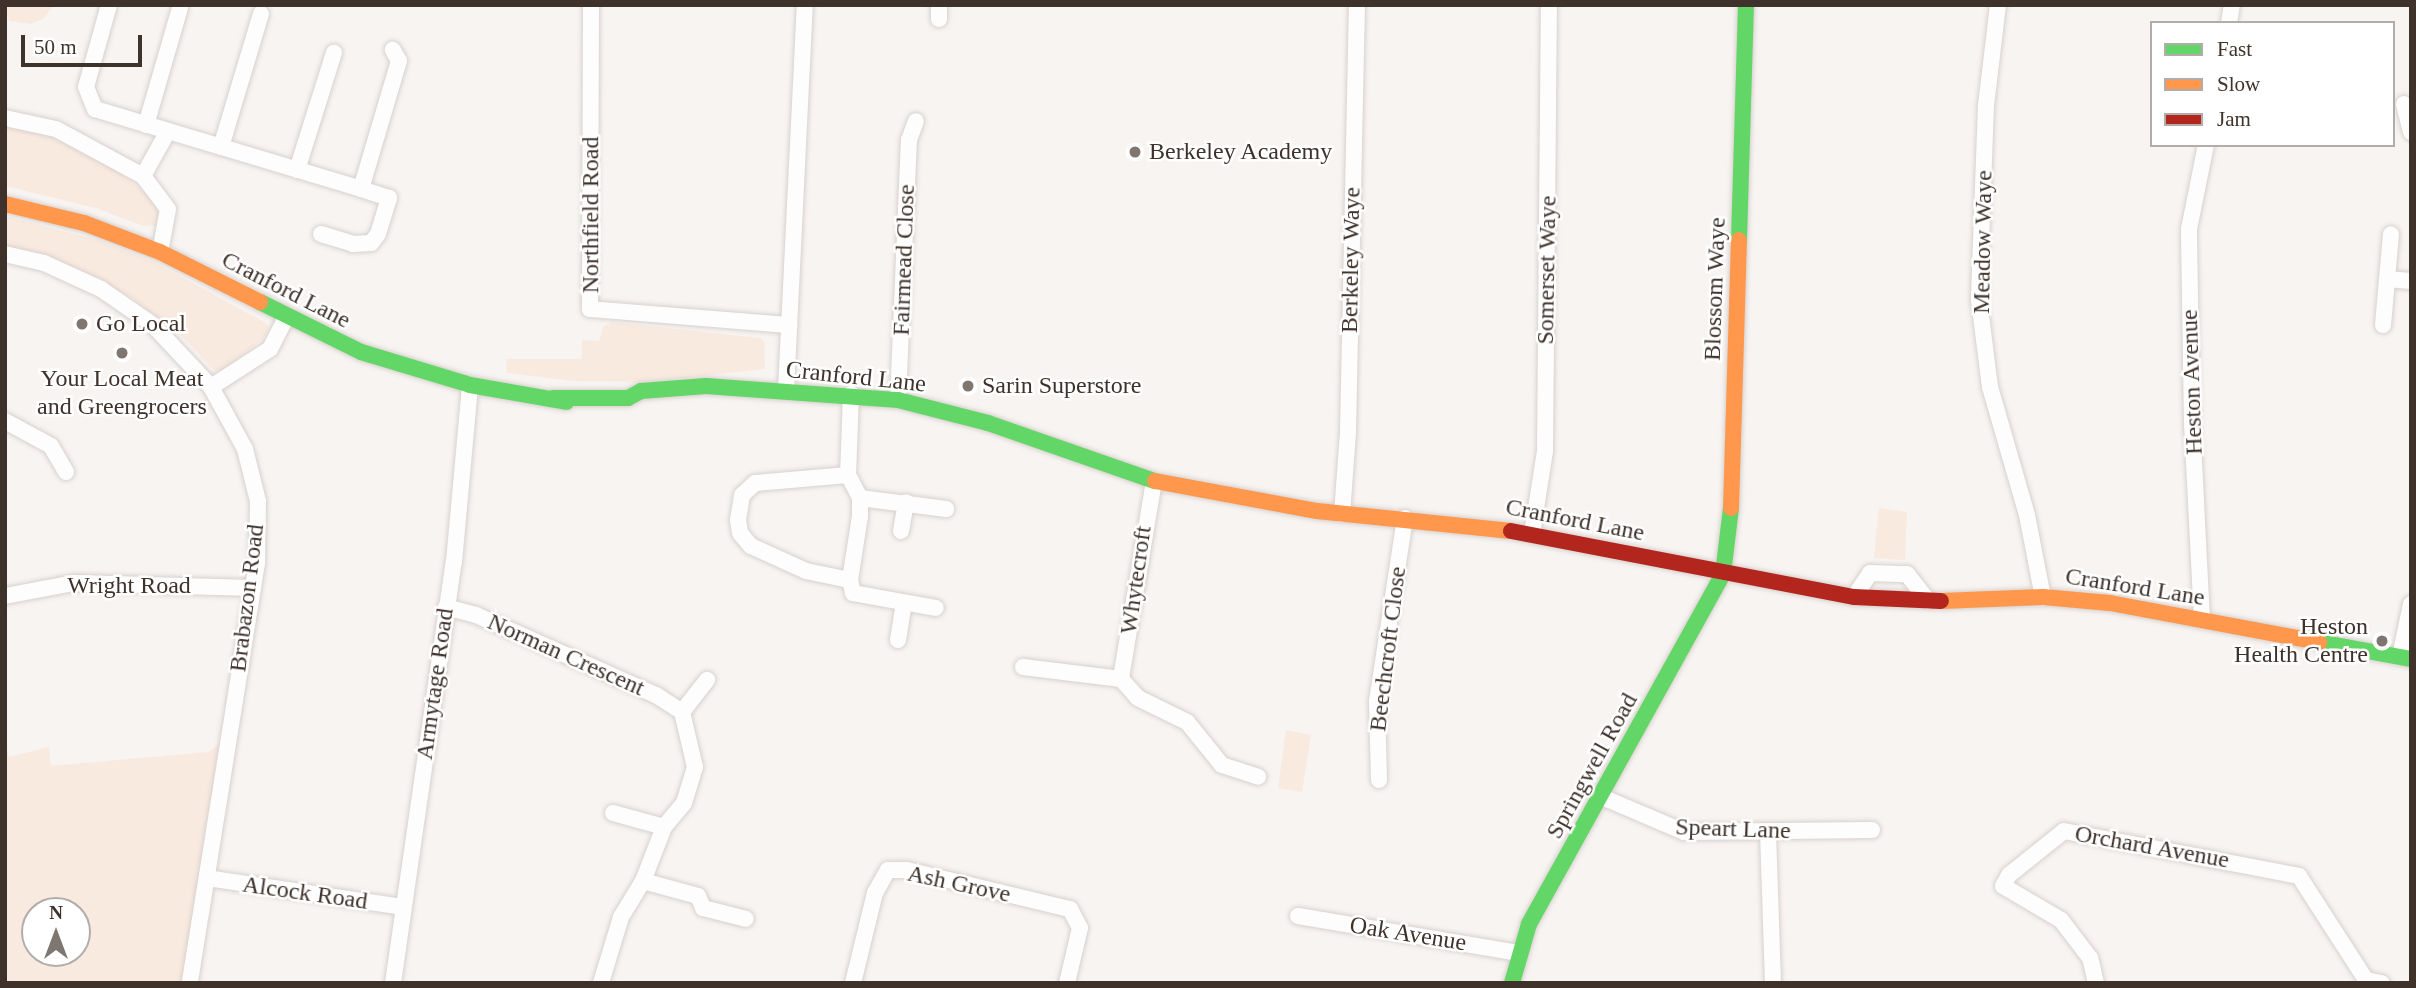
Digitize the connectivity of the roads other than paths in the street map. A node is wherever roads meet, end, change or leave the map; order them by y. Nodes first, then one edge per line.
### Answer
1 (109, 5) edge
2 (591, 5) edge
3 (805, 5) edge
4 (1357, 5) edge
5 (1549, 5) edge
6 (1745, 5) edge
7 (1998, 5) edge
8 (180, 8) dead end
9 (261, 14) dead end
10 (393, 50) dead end
11 (334, 53) dead end
12 (2404, 104) dead end
13 (5, 118) edge
14 (916, 121) dead end
15 (146, 125) junction
16 (168, 131) junction
17 (2411, 132) edge
18 (221, 147) junction
19 (2206, 147) edge
20 (297, 170) junction
21 (143, 176) junction
22 (361, 189) junction
23 (5, 204) edge
24 (321, 234) dead end
25 (2391, 234) dead end
26 (160, 252) junction
27 (5, 254) edge
28 (2387, 279) junction
29 (2411, 281) edge
30 (286, 318) junction
31 (789, 325) junction
32 (2384, 325) dead end
33 (470, 385) junction
34 (211, 387) junction
35 (786, 390) junction
36 (851, 394) junction
37 (898, 400) junction
38 (5, 421) edge
39 (66, 471) dead end
40 (848, 475) junction
41 (1154, 481) junction
42 (860, 498) junction
43 (906, 502) junction
44 (946, 509) dead end
45 (1342, 514) junction
46 (1405, 518) junction
47 (901, 531) dead end
48 (1532, 534) junction
49 (1723, 574) junction
50 (850, 580) junction
51 (253, 588) junction
52 (5, 596) edge
53 (1854, 597) junction
54 (2043, 597) junction
55 (1928, 601) junction
56 (904, 602) junction
57 (2411, 604) edge
58 (446, 607) junction
59 (936, 608) dead end
60 (2202, 620) junction
61 (898, 640) dead end
62 (2405, 658) edge
63 (1023, 667) dead end
64 (1121, 679) junction
65 (707, 680) dead end
66 (682, 712) junction
67 (1258, 777) dead end
68 (1378, 780) dead end
69 (1602, 797) junction
70 (613, 813) dead end
71 (664, 827) junction
72 (1872, 830) dead end
73 (1768, 832) junction
74 (207, 878) junction
75 (643, 881) junction
76 (403, 907) junction
77 (1298, 916) dead end
78 (746, 919) dead end
79 (1518, 953) junction
80 (2364, 981) edge
81 (190, 983) edge
82 (393, 983) edge
83 (601, 983) edge
84 (853, 983) edge
85 (1067, 983) edge
86 (1512, 983) edge
87 (1773, 983) edge
88 (2096, 983) edge
89 (2382, 983) edge

1 - 15 street
2 - 31 street, Northfield Road
3 - 31 street
4 - 45 street, Berkeley Waye
5 - 48 street, Somerset Waye
6 - 49 street, Blossom Waye
7 - 54 street, Meadow Waye
8 - 15 street
9 - 18 street
10 - 22 street
11 - 20 street
12 - 17 street
13 - 21 street
14 - 37 street, Fairmead Close
15 - 16 street
16 - 18 street
16 - 21 street
18 - 20 street
19 - 60 street, Heston Avenue
20 - 22 street
21 - 26 street
22 - 24 street
23 - 26 street, Cranford Lane
25 - 28 street
26 - 30 street, Cranford Lane
27 - 34 street, Brabazon Road
28 - 29 street
28 - 32 street
30 - 33 street, Cranford Lane
30 - 34 street
31 - 35 street
33 - 35 street, Cranford Lane
33 - 58 street, Armytage Road
34 - 51 street, Brabazon Road
35 - 36 street, Cranford Lane
36 - 37 street, Cranford Lane
36 - 40 street
37 - 41 street, Cranford Lane
38 - 39 street
40 - 42 street
40 - 50 street
41 - 45 street, Cranford Lane
41 - 64 street, Whytecroft
42 - 43 street
42 - 50 street
43 - 44 street
43 - 47 street
45 - 46 street, Cranford Lane
46 - 48 street, Cranford Lane
46 - 68 street, Beechcroft Close
48 - 49 street, Cranford Lane
49 - 53 street, Cranford Lane
49 - 69 street, Springwell Road
50 - 56 street
51 - 52 street, Wright Road
51 - 74 street, Brabazon Road
53 - 55 street, Cranford Lane
53 - 55 street
54 - 55 street, Cranford Lane
54 - 60 street, Cranford Lane
56 - 59 street
56 - 61 street
57 - 62 street
58 - 66 street, Norman Crescent
58 - 76 street, Armytage Road
60 - 62 street, Cranford Lane
63 - 64 street
64 - 67 street
65 - 66 street
66 - 71 street
69 - 73 street, Speart Lane
69 - 79 street, Springwell Road
70 - 71 street
71 - 75 street
72 - 73 street, Speart Lane
73 - 87 street
74 - 76 street, Alcock Road
74 - 81 street, Brabazon Road
75 - 78 street
75 - 83 street
76 - 82 street, Armytage Road
77 - 79 street, Oak Avenue
79 - 86 street, Springwell Road
80 - 88 street, Orchard Avenue
80 - 89 street, Orchard Avenue
84 - 85 street, Ash Grove

